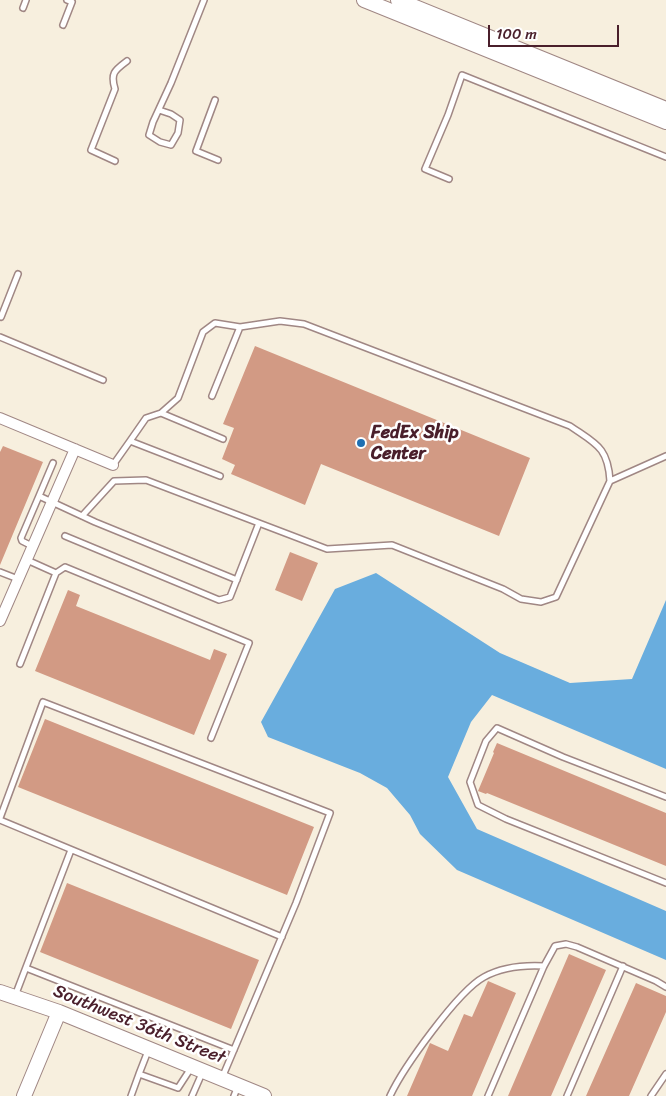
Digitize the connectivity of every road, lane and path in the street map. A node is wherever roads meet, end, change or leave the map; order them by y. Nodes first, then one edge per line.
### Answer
1 (26, 0) edge
2 (67, 0) edge
3 (204, 0) edge
4 (364, 0) edge
5 (406, 2) edge
6 (22, 8) dead end
7 (64, 25) dead end
8 (503, 42) junction
9 (472, 44) junction
10 (127, 61) dead end
11 (215, 100) dead end
12 (666, 109) edge
13 (159, 110) junction
14 (666, 122) edge
15 (666, 157) edge
16 (218, 160) dead end
17 (116, 161) dead end
18 (449, 179) dead end
19 (18, 274) dead end
20 (1, 316) dead end
21 (240, 327) junction
22 (0, 337) edge
23 (103, 380) dead end
24 (212, 396) dead end
25 (161, 413) junction
26 (0, 418) edge
27 (223, 439) dead end
28 (130, 441) junction
29 (74, 449) junction
30 (666, 456) edge
31 (53, 463) dead end
32 (113, 465) joint
33 (220, 476) dead end
34 (610, 482) junction
35 (39, 496) junction
36 (52, 501) junction
37 (82, 516) junction
38 (259, 523) junction
39 (65, 536) dead end
40 (32, 546) junction
41 (26, 559) junction
42 (0, 572) edge
43 (56, 573) junction
44 (18, 579) junction
45 (237, 580) junction
46 (0, 621) edge
47 (20, 664) dead end
48 (211, 738) dead end
49 (666, 797) edge
50 (0, 819) edge
51 (71, 850) junction
52 (666, 883) edge
53 (282, 937) junction
54 (544, 966) junction
55 (623, 966) junction
56 (26, 968) junction
57 (666, 987) edge
58 (0, 992) edge
59 (15, 997) junction
60 (59, 1012) junction
61 (149, 1048) junction
62 (234, 1050) junction
63 (197, 1068) junction
64 (138, 1074) junction
65 (666, 1074) edge
66 (222, 1079) junction
67 (236, 1091) edge
68 (24, 1096) edge
69 (131, 1096) edge
70 (192, 1096) edge
71 (264, 1096) edge
72 (390, 1096) edge
73 (488, 1096) edge
74 (567, 1096) edge
75 (651, 1096) edge

1 - 6 lane
2 - 7 lane
3 - 13 lane
4 - 9 street
5 - 8 street
8 - 9 street
8 - 12 street
9 - 14 street
10 - 17 lane
11 - 16 lane
13 - 13 lane
15 - 18 lane
19 - 20 lane
21 - 24 lane
21 - 25 lane
21 - 34 lane
22 - 23 lane
25 - 27 lane
25 - 28 lane
26 - 29 street
28 - 32 lane
28 - 33 lane
29 - 32 street
29 - 36 street
30 - 34 lane
31 - 35 lane
34 - 38 lane
35 - 36 lane
35 - 40 lane
36 - 37 lane
36 - 40 street
37 - 38 lane
37 - 45 lane
38 - 45 lane
39 - 45 lane
40 - 41 street
41 - 43 lane
41 - 44 street
42 - 44 lane
43 - 47 lane
43 - 48 lane
44 - 46 street
49 - 52 lane
50 - 51 lane
50 - 53 lane
51 - 53 lane
51 - 56 lane
53 - 62 lane
54 - 55 lane
54 - 72 lane
54 - 73 lane
55 - 57 lane
55 - 74 lane
56 - 59 lane
56 - 62 lane
58 - 59 street, Southwest 36th Street
59 - 60 street, Southwest 36th Street
60 - 61 street, Southwest 36th Street
60 - 68 street
61 - 63 street, Southwest 36th Street
61 - 64 lane
62 - 66 lane
63 - 64 lane
63 - 66 street, Southwest 36th Street
63 - 70 lane
64 - 69 lane
65 - 75 lane
66 - 67 street, Southwest 36th Street
67 - 71 street, Southwest 36th Street

